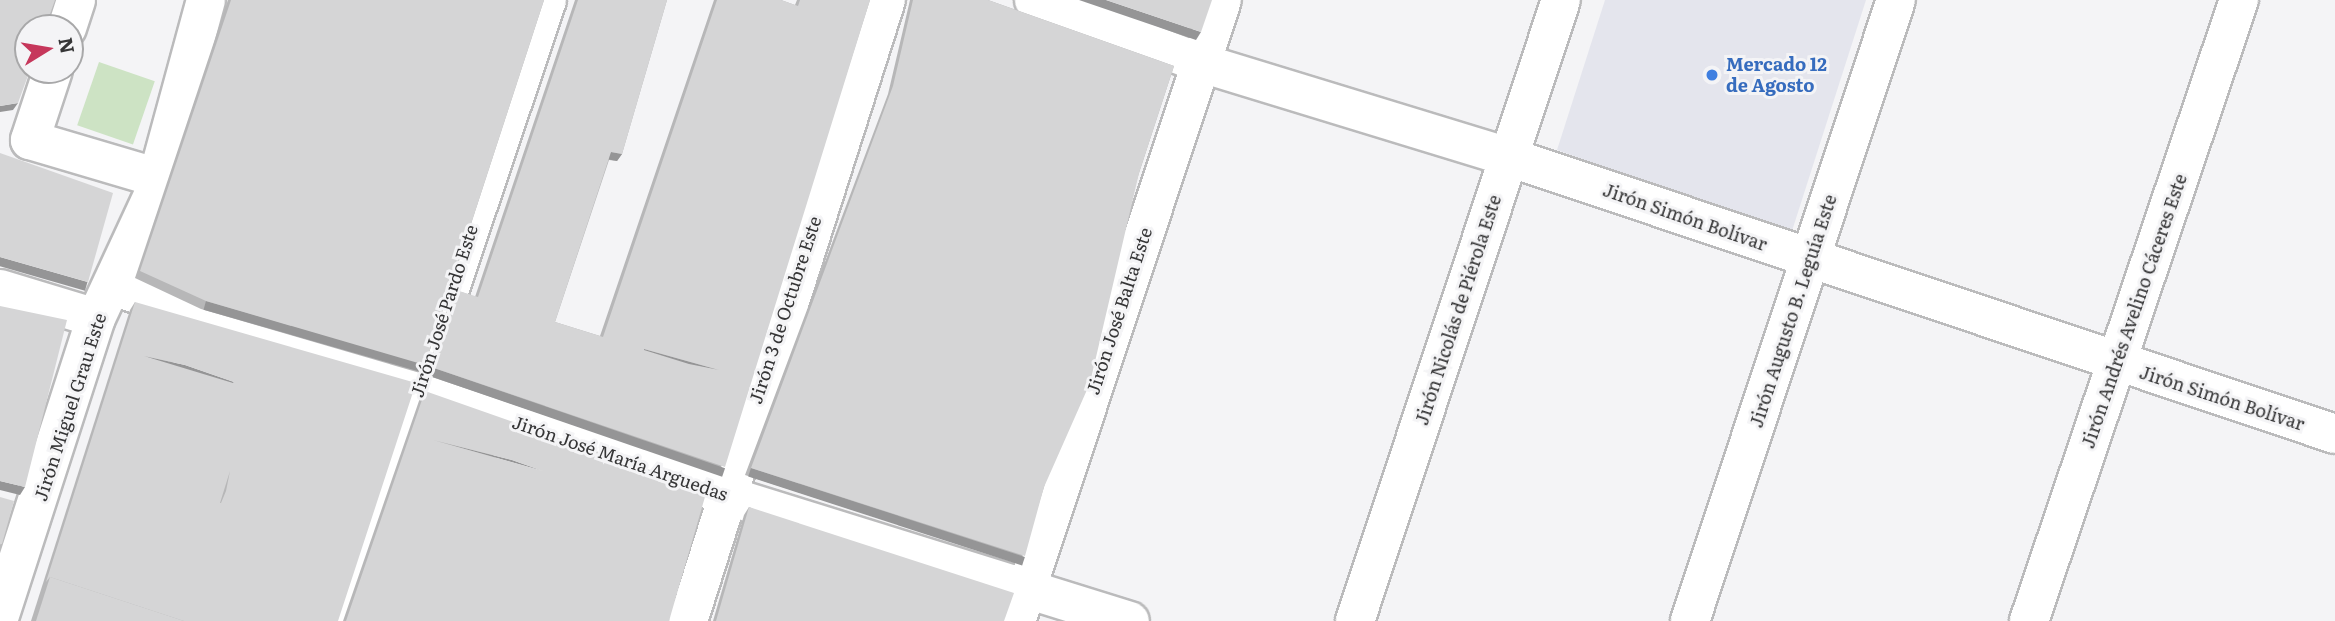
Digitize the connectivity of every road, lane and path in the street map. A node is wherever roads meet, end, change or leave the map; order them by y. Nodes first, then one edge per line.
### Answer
1 (206, 0) edge
2 (547, 0) edge
3 (886, 0) edge
4 (1034, 0) edge
5 (1222, 0) edge
6 (1561, 0) edge
7 (1896, 0) edge
8 (2239, 0) edge
9 (1201, 63) junction
10 (48, 84) edge
11 (1509, 157) junction
12 (158, 178) junction
13 (1810, 260) junction
14 (0, 289) edge
15 (105, 302) junction
16 (2116, 364) junction
17 (419, 387) junction
18 (2335, 434) edge
19 (725, 495) junction
20 (1021, 606) edge
21 (0, 615) edge
22 (338, 621) edge
23 (688, 621) edge
24 (1130, 621) edge
25 (1355, 621) edge
26 (1689, 621) edge
27 (2029, 621) edge

1 - 12 street, Jirón Miguel Grau Este
2 - 17 street, Jirón José Pardo Este
3 - 19 street, Jirón 3 de Octubre Este
4 - 9 street, Jirón Simón Bolívar
5 - 9 street, Jirón José Balta Este
6 - 11 street, Jirón Nicolás de Piérola Este
7 - 13 street, Jirón Augusto B. Leguía Este
8 - 16 street, Jirón Andrés Avelino Cáceres Este
9 - 11 street, Jirón Simón Bolívar
9 - 20 street, Jirón José Balta Este
10 - 12 street
11 - 13 street, Jirón Simón Bolívar
11 - 25 street, Jirón Nicolás de Piérola Este
12 - 15 street, Jirón Miguel Grau Este
13 - 16 street, Jirón Simón Bolívar
13 - 26 street, Jirón Augusto B. Leguía Este
14 - 15 street, Jirón José María Arguedas
15 - 17 street, Jirón José María Arguedas
15 - 21 street, Jirón Miguel Grau Este
16 - 18 street, Jirón Simón Bolívar
16 - 27 street, Jirón Andrés Avelino Cáceres Este
17 - 19 street, Jirón José María Arguedas
17 - 22 street, Jirón José Pardo Este
19 - 20 street, Jirón José María Arguedas
19 - 23 street, Jirón 3 de Octubre Este
20 - 24 street, Jirón José María Arguedas

